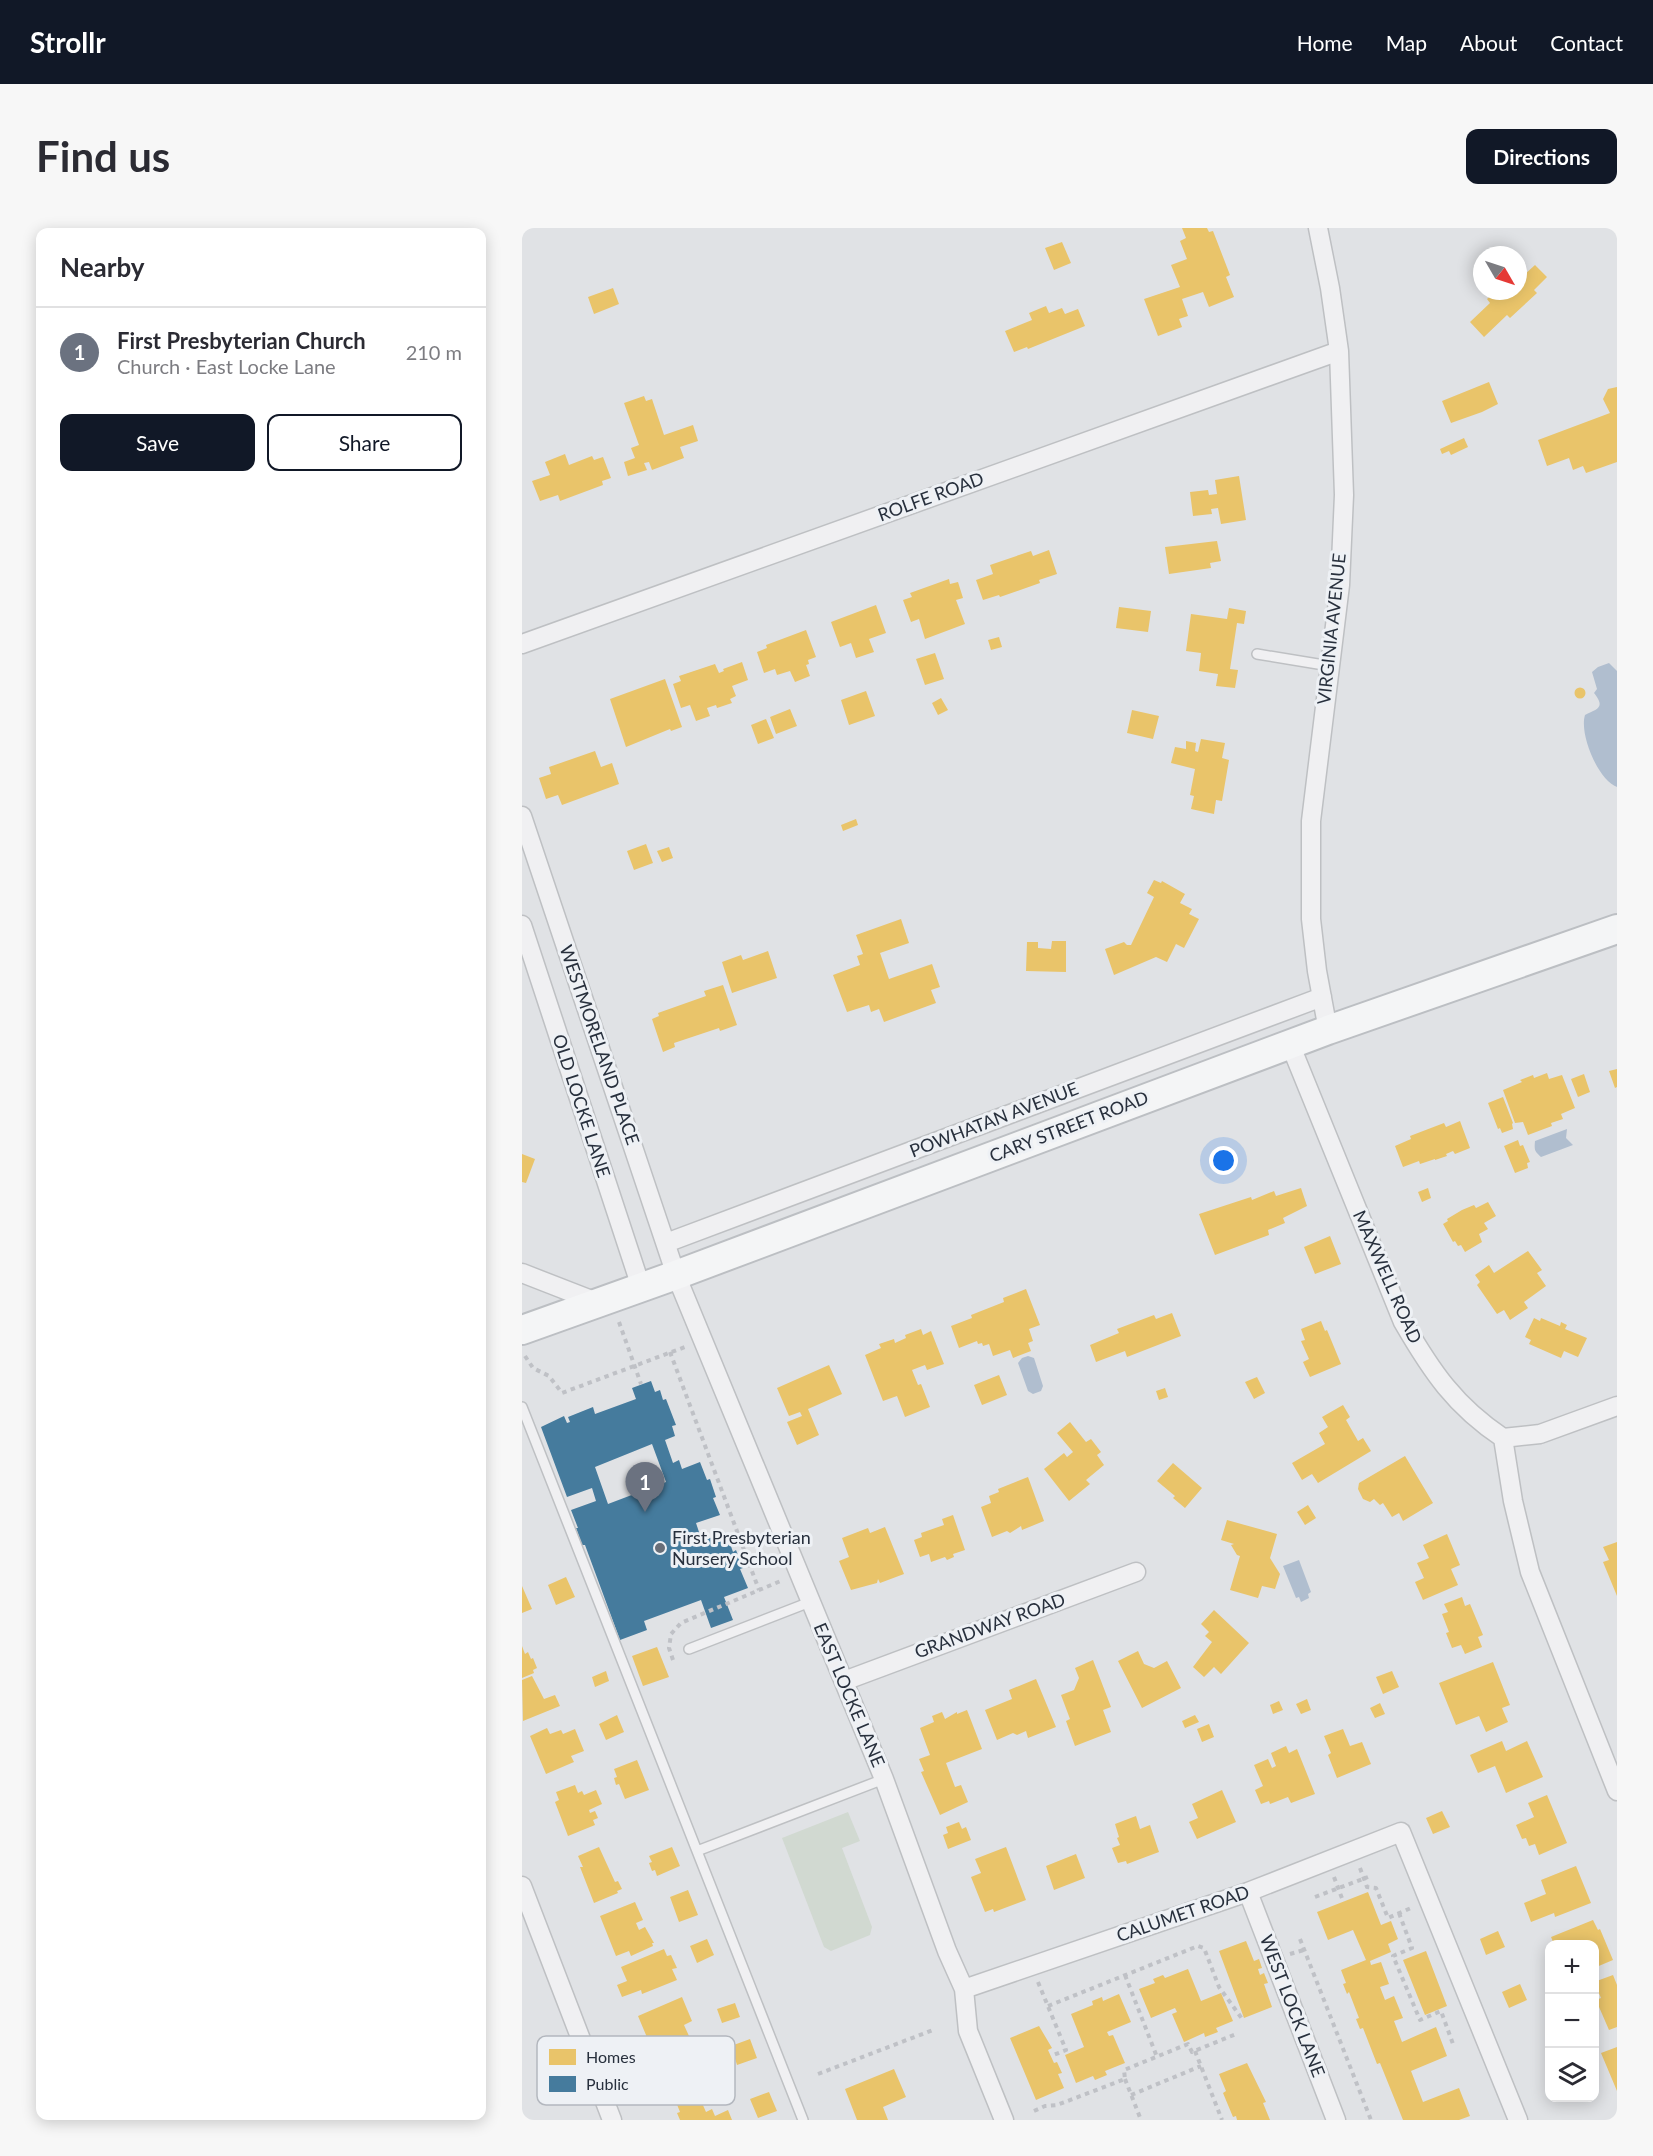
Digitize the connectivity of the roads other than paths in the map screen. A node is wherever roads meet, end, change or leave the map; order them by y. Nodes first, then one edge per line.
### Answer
1 (1317, 228) edge
2 (1339, 351) junction
3 (522, 644) edge
4 (1257, 654) dead end
5 (1329, 666) junction
6 (522, 816) edge
7 (522, 925) edge
8 (1617, 929) edge
9 (1322, 997) junction
10 (1328, 1030) junction
11 (1290, 1044) junction
12 (666, 1243) junction
13 (522, 1273) edge
14 (676, 1275) junction
15 (641, 1287) junction
16 (609, 1312) junction
17 (524, 1343) edge
18 (1617, 1406) edge
19 (522, 1407) edge
20 (1503, 1438) junction
21 (1136, 1572) dead end
22 (810, 1602) junction
23 (689, 1649) dead end
24 (844, 1681) junction
25 (884, 1779) junction
26 (1617, 1791) edge
27 (698, 1851) junction
28 (522, 1886) edge
29 (1248, 1892) junction
30 (964, 1989) junction
31 (580, 2036) edge
32 (606, 2105) edge
33 (612, 2120) edge
34 (803, 2120) edge
35 (1004, 2120) edge
36 (1336, 2120) edge
37 (1518, 2120) edge

1 - 2 street, VIRGINIA AVENUE
2 - 3 street, ROLFE ROAD
2 - 5 street, VIRGINIA AVENUE
4 - 5 lane
5 - 9 street, VIRGINIA AVENUE
6 - 12 street, WESTMORELAND PLACE
7 - 15 street, OLD LOCKE LANE
8 - 10 main road, CARY STREET ROAD
9 - 10 street, VIRGINIA AVENUE
9 - 12 street, POWHATAN AVENUE
10 - 11 main road, CARY STREET ROAD
11 - 14 main road, CARY STREET ROAD
11 - 20 street, MAXWELL ROAD
12 - 14 street, WESTMORELAND PLACE
13 - 16 street
14 - 15 main road, CARY STREET ROAD
14 - 22 street, EAST LOCKE LANE
15 - 16 main road, CARY STREET ROAD
16 - 17 main road, CARY STREET ROAD
18 - 20 street
19 - 27 lane
20 - 26 street
21 - 24 street, GRANDWAY ROAD
22 - 23 lane
22 - 24 street, EAST LOCKE LANE
24 - 25 street, EAST LOCKE LANE
25 - 27 lane
25 - 30 street, EAST LOCKE LANE
27 - 34 lane
28 - 31 street
29 - 30 street, CALUMET ROAD
29 - 36 street, WEST LOCK LANE
29 - 37 street, CALUMET ROAD
30 - 35 street, EAST LOCKE LANE
32 - 33 street

